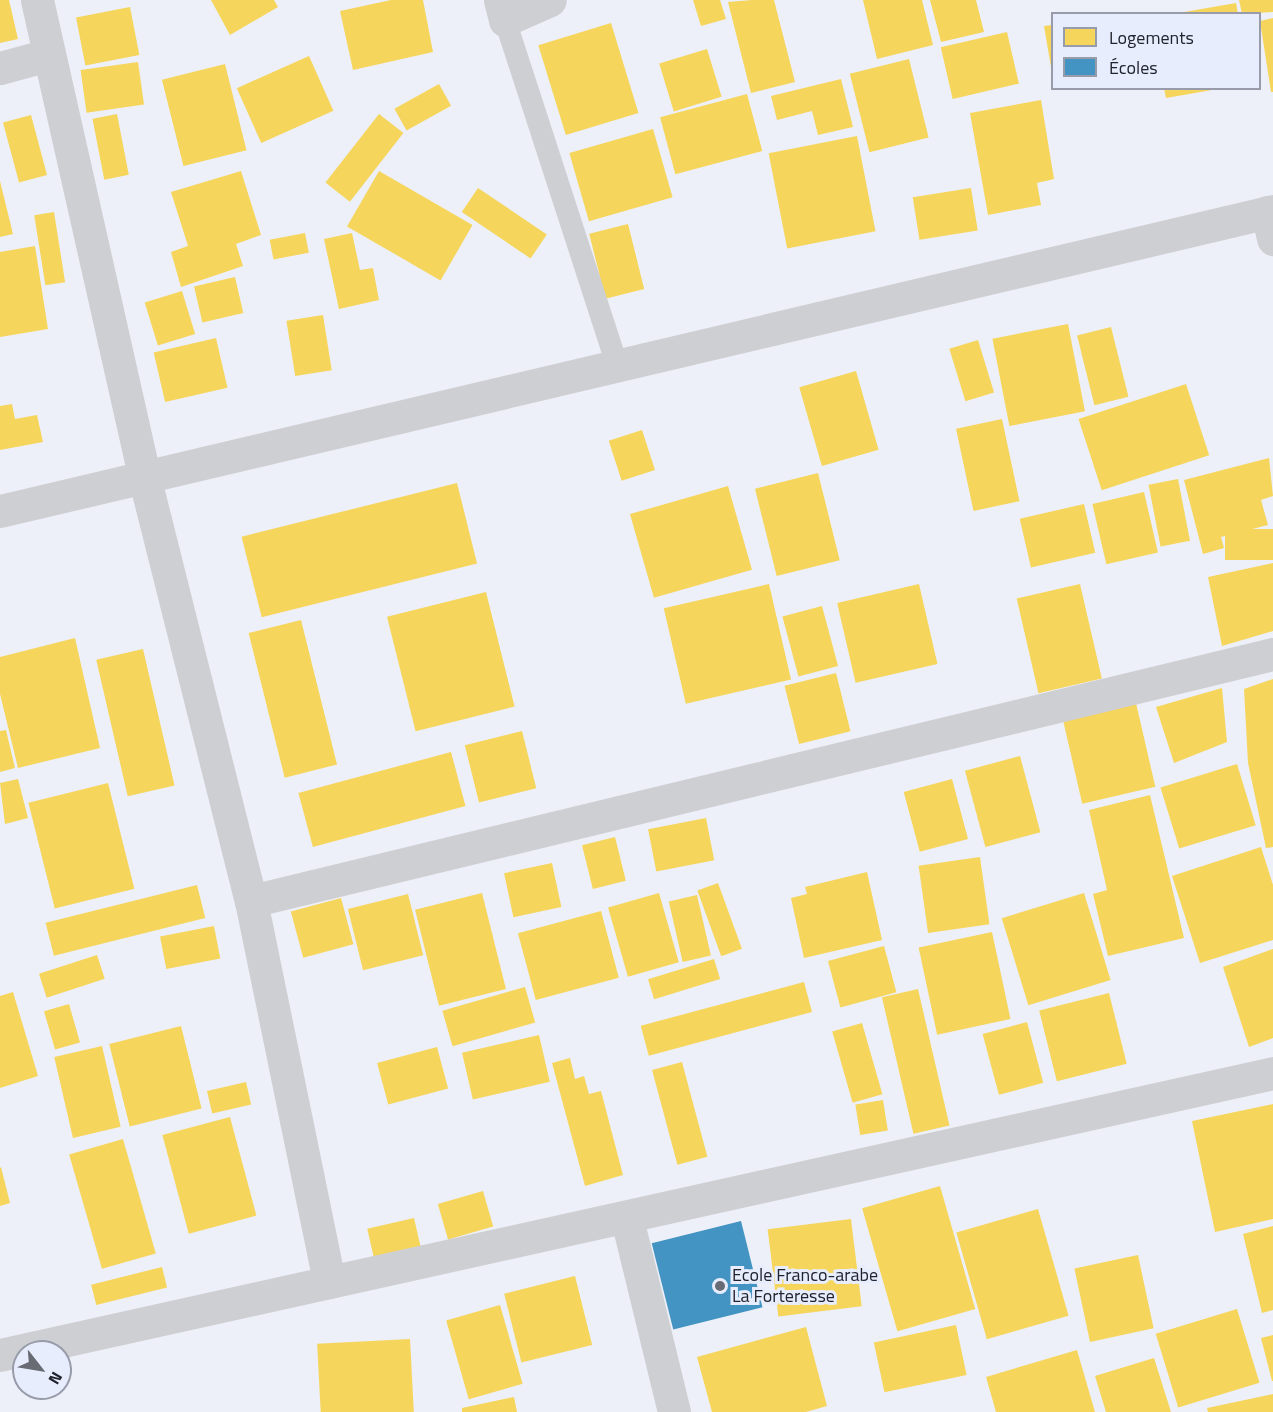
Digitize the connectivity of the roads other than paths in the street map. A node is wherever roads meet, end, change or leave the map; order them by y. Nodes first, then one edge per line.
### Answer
1 (38, 0) edge
2 (550, 0) edge
3 (502, 10) edge
4 (48, 55) junction
5 (0, 68) edge
6 (1271, 221) edge
7 (617, 365) junction
8 (144, 476) junction
9 (0, 511) edge
10 (1273, 654) edge
11 (251, 901) junction
12 (1273, 1073) edge
13 (627, 1220) junction
14 (329, 1282) junction
15 (0, 1355) edge
16 (674, 1412) edge

1 - 4 street
2 - 3 street
3 - 7 lane
4 - 5 street
4 - 8 street
6 - 7 street
7 - 8 street
8 - 9 street
8 - 11 street
10 - 11 street
11 - 14 street
12 - 13 street
13 - 14 street
13 - 16 street
14 - 15 street

